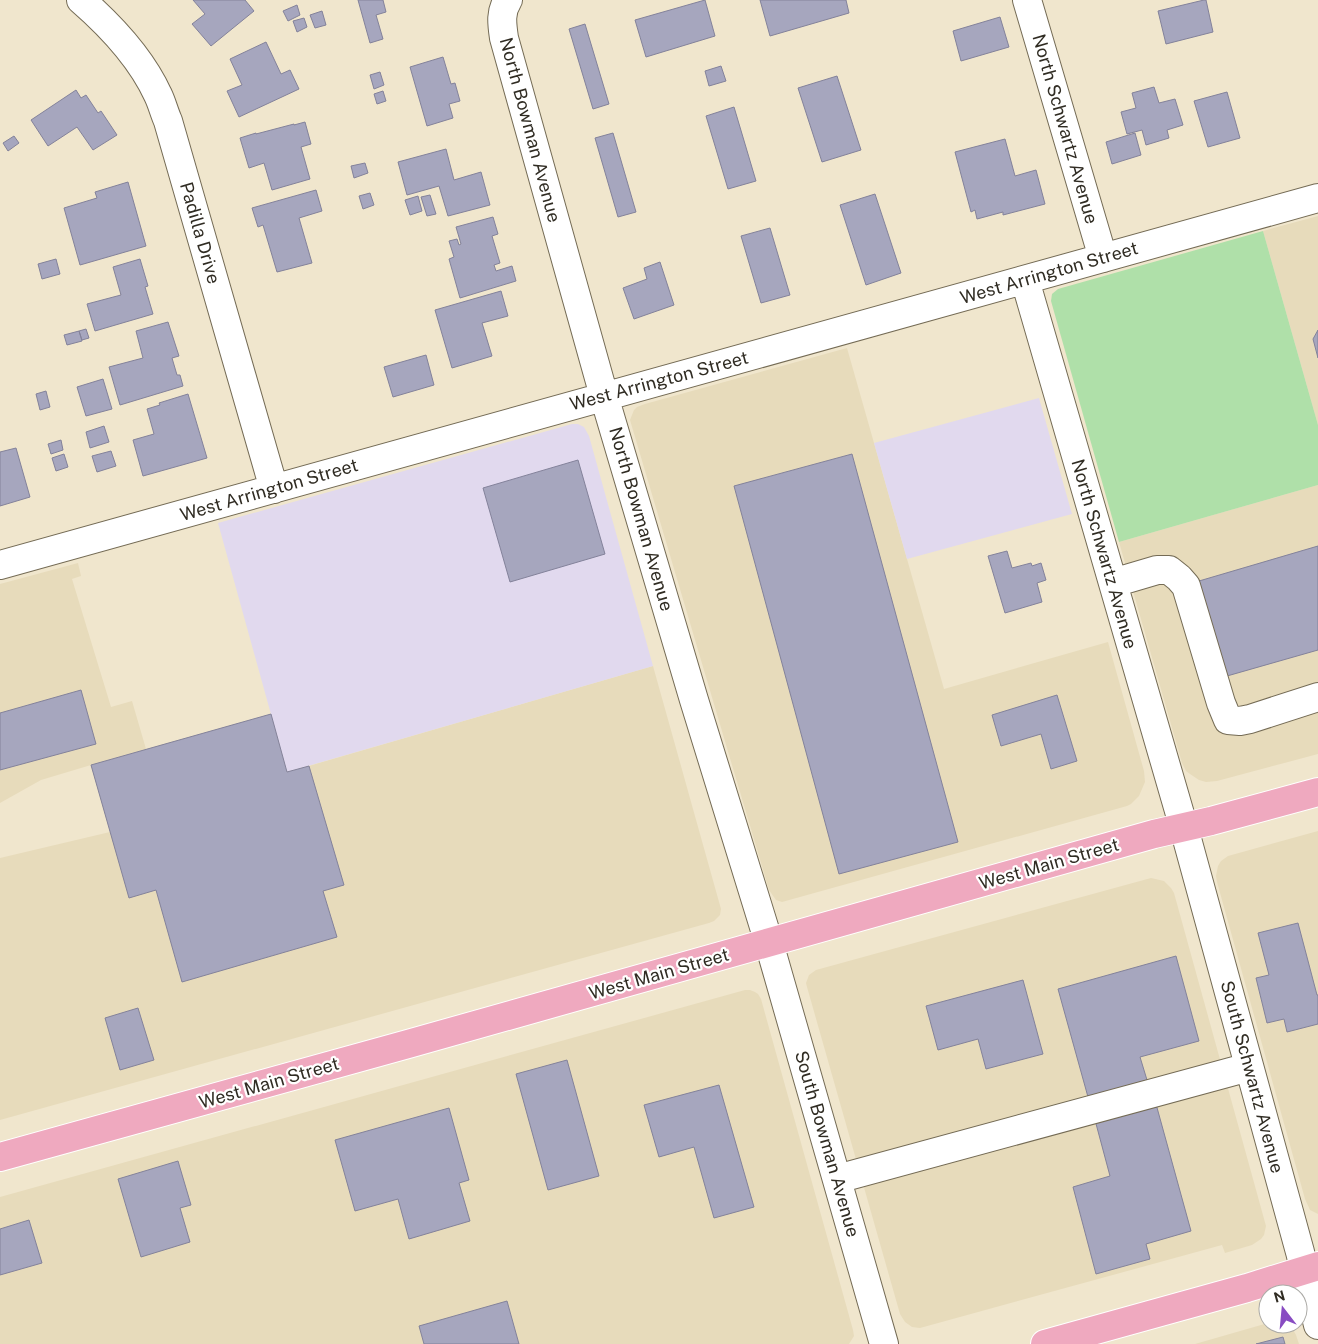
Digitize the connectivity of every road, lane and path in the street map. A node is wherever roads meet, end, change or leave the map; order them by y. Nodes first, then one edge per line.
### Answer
1 (81, 0) edge
2 (1027, 0) edge
3 (506, 3) edge
4 (1318, 198) edge
5 (1103, 258) junction
6 (1026, 280) junction
7 (604, 396) junction
8 (274, 489) junction
9 (0, 566) edge
10 (1113, 584) junction
11 (1318, 698) edge
12 (1318, 792) edge
13 (1184, 828) junction
14 (769, 943) junction
15 (1249, 1067) junction
16 (0, 1158) edge
17 (837, 1179) junction
18 (1311, 1268) edge
19 (1318, 1326) edge
20 (884, 1344) edge
21 (1045, 1344) edge

1 - 8 street, Padilla Drive
2 - 5 street, North Schwartz Avenue
3 - 7 street, North Bowman Avenue
4 - 5 street, West Arrington Street
5 - 6 street, West Arrington Street
6 - 7 street, West Arrington Street
6 - 10 street, North Schwartz Avenue
7 - 8 street, West Arrington Street
7 - 14 street, North Bowman Avenue
8 - 9 street, West Arrington Street
10 - 11 street
10 - 13 street, North Schwartz Avenue
12 - 13 main road, West Main Street
13 - 14 main road, West Main Street
13 - 15 street, South Schwartz Avenue
14 - 16 main road, West Main Street
14 - 17 street, South Bowman Avenue
15 - 17 street
15 - 18 street, South Schwartz Avenue
17 - 20 street, South Bowman Avenue
18 - 19 street, South Schwartz Avenue
18 - 21 main road

